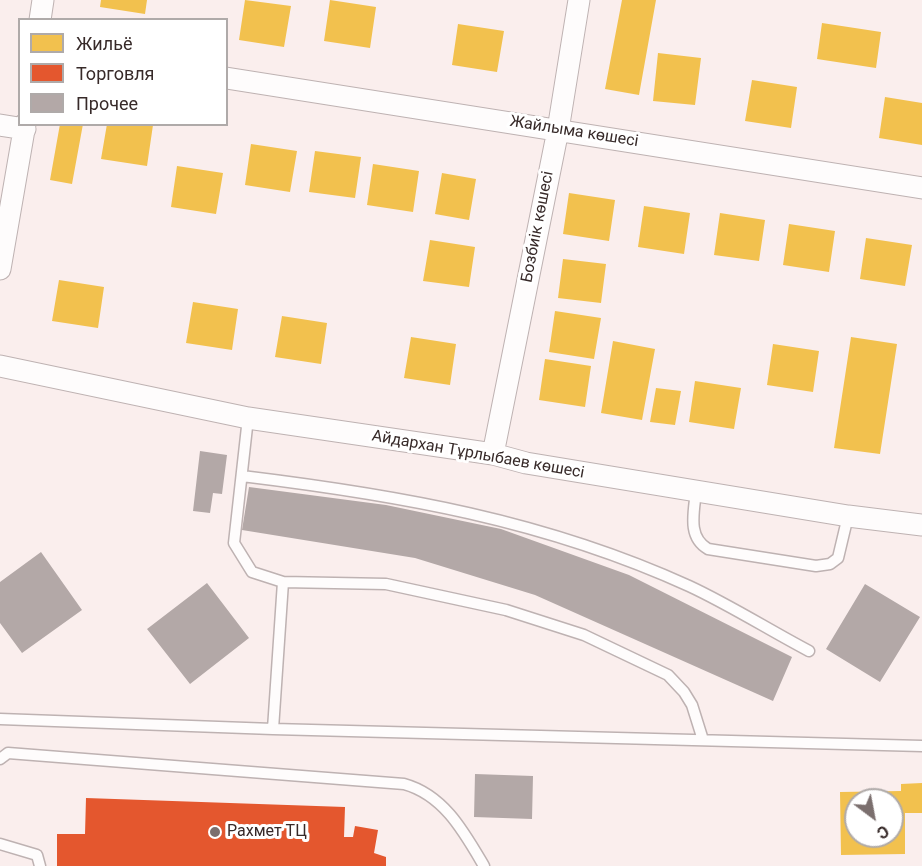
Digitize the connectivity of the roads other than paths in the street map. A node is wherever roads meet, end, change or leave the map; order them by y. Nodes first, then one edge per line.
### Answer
1 (43, 0) edge
2 (579, 0) edge
3 (40, 18) edge
4 (228, 78) edge
5 (0, 125) edge
6 (25, 127) edge
7 (558, 129) junction
8 (922, 188) edge
9 (0, 269) edge
10 (0, 366) edge
11 (248, 418) junction
12 (493, 454) junction
13 (242, 476) junction
14 (696, 491) junction
15 (848, 516) junction
16 (922, 525) edge
17 (283, 582) junction
18 (809, 651) dead end
19 (0, 719) edge
20 (273, 729) junction
21 (704, 740) junction
22 (922, 746) edge
23 (0, 759) edge
24 (0, 844) edge
25 (40, 866) edge
26 (484, 866) edge

1 - 3 street
2 - 7 street, Бозбиік көшесі
4 - 7 street, Жайлыма көшесі
5 - 6 street
6 - 9 street
7 - 8 street, Жайлыма көшесі
7 - 12 street, Бозбиік көшесі
10 - 11 street, Айдархан Тұрлыбаев көшесі
11 - 12 street, Айдархан Тұрлыбаев көшесі
11 - 13 lane
12 - 14 street, Айдархан Тұрлыбаев көшесі
13 - 17 lane
13 - 18 lane
14 - 15 street, Айдархан Тұрлыбаев көшесі
14 - 15 lane
15 - 16 street, Айдархан Тұрлыбаев көшесі
17 - 20 lane
17 - 21 lane
19 - 20 lane
20 - 21 lane
21 - 22 lane
23 - 26 lane
24 - 25 lane

